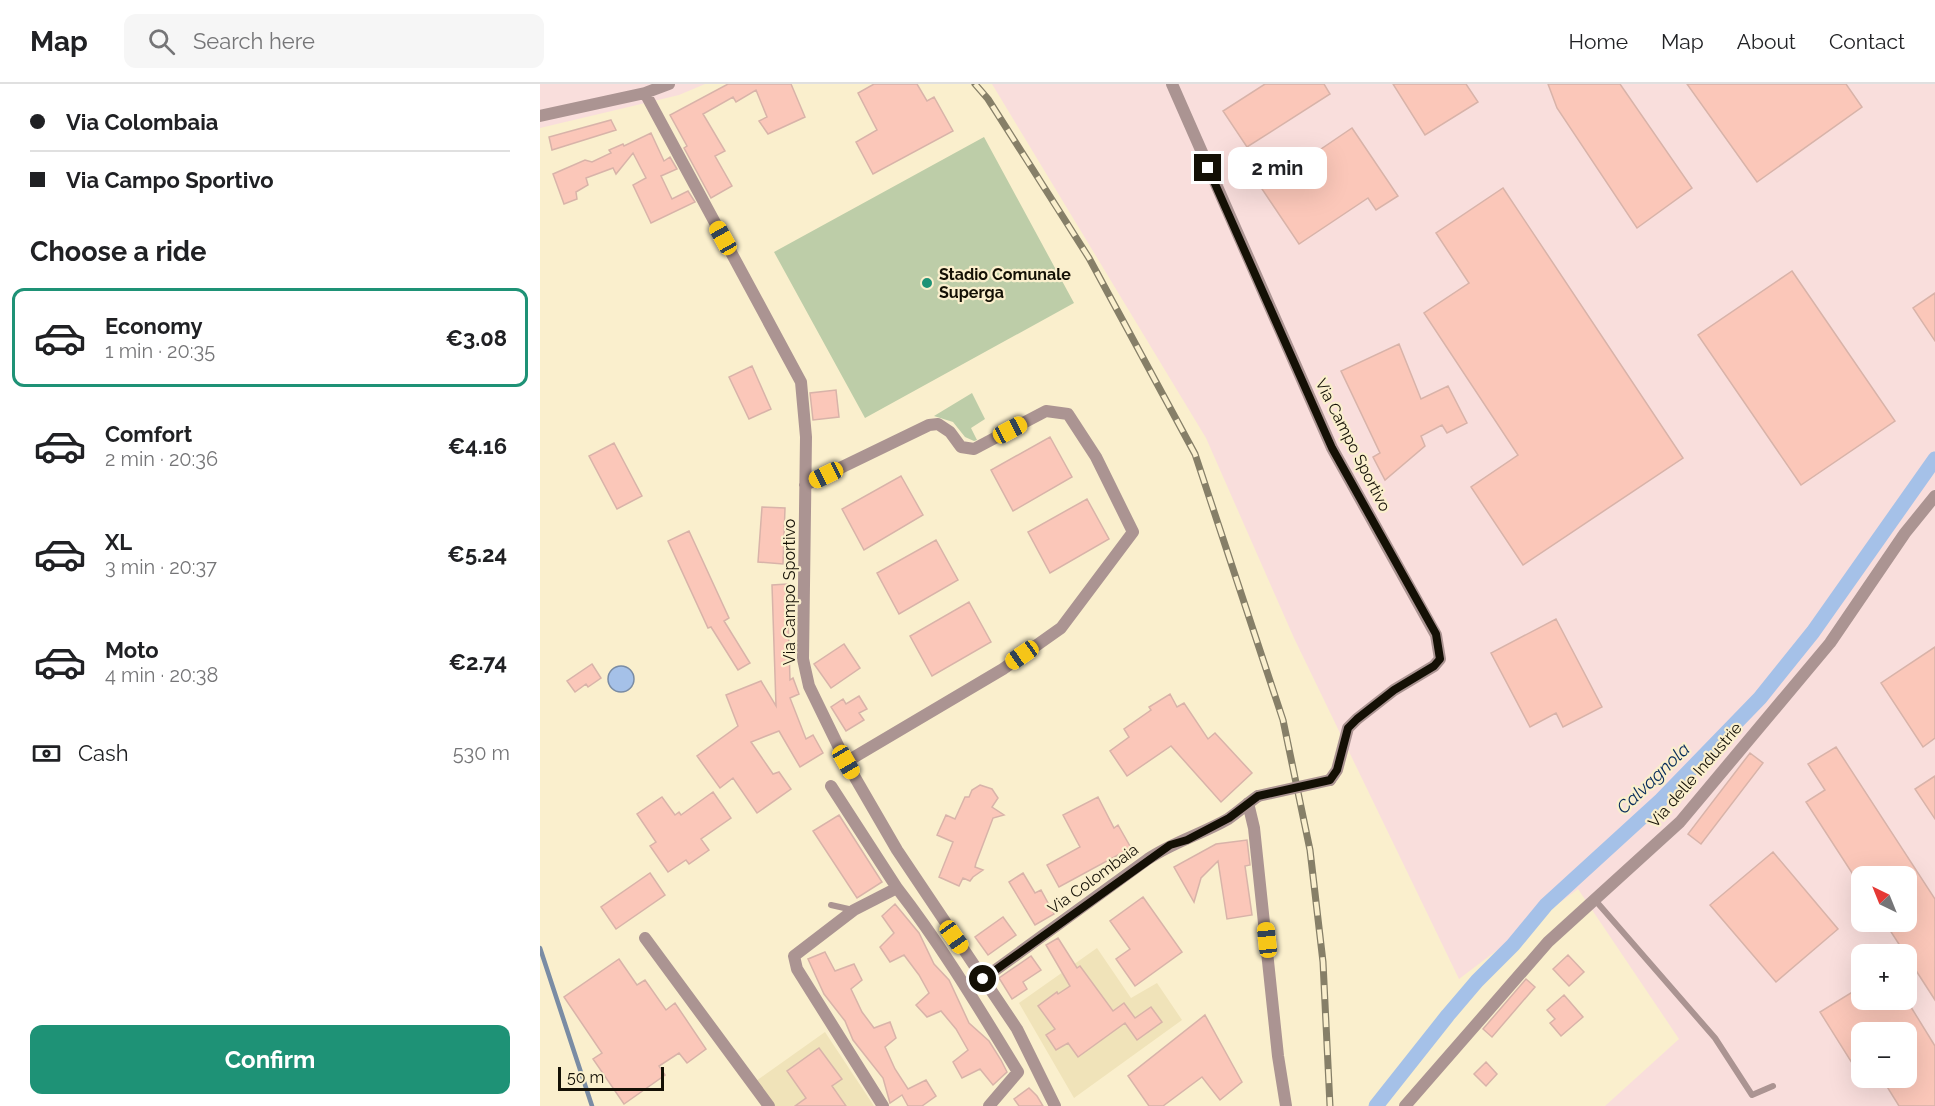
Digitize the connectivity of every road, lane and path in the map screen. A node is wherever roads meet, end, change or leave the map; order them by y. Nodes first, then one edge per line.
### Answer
1 (669, 84) edge
2 (1172, 84) edge
3 (645, 93) junction
4 (540, 116) edge
5 (805, 485) junction
6 (1935, 496) edge
7 (846, 762) junction
8 (831, 786) dead end
9 (1253, 800) junction
10 (897, 888) junction
11 (1595, 900) junction
12 (831, 905) dead end
13 (854, 910) junction
14 (645, 938) dead end
15 (983, 979) junction
16 (1773, 1086) dead end
17 (769, 1106) edge
18 (883, 1106) edge
19 (991, 1106) edge
20 (1055, 1106) edge
21 (1286, 1106) edge
22 (1405, 1106) edge

1 - 3 street
2 - 9 street, Via Campo Sportivo, bridge
3 - 4 street
3 - 5 street, Via Campo Sportivo
5 - 7 street, Via Campo Sportivo
5 - 7 street
6 - 11 street, Via delle Industrie
7 - 15 street, Via Campo Sportivo
8 - 10 street
9 - 15 street, Via Colombaia
9 - 21 street
10 - 13 street
10 - 19 street
11 - 16 lane
11 - 22 street, Via delle Industrie
12 - 13 lane
13 - 18 street
14 - 17 street
15 - 20 street, Via Campo Sportivo

